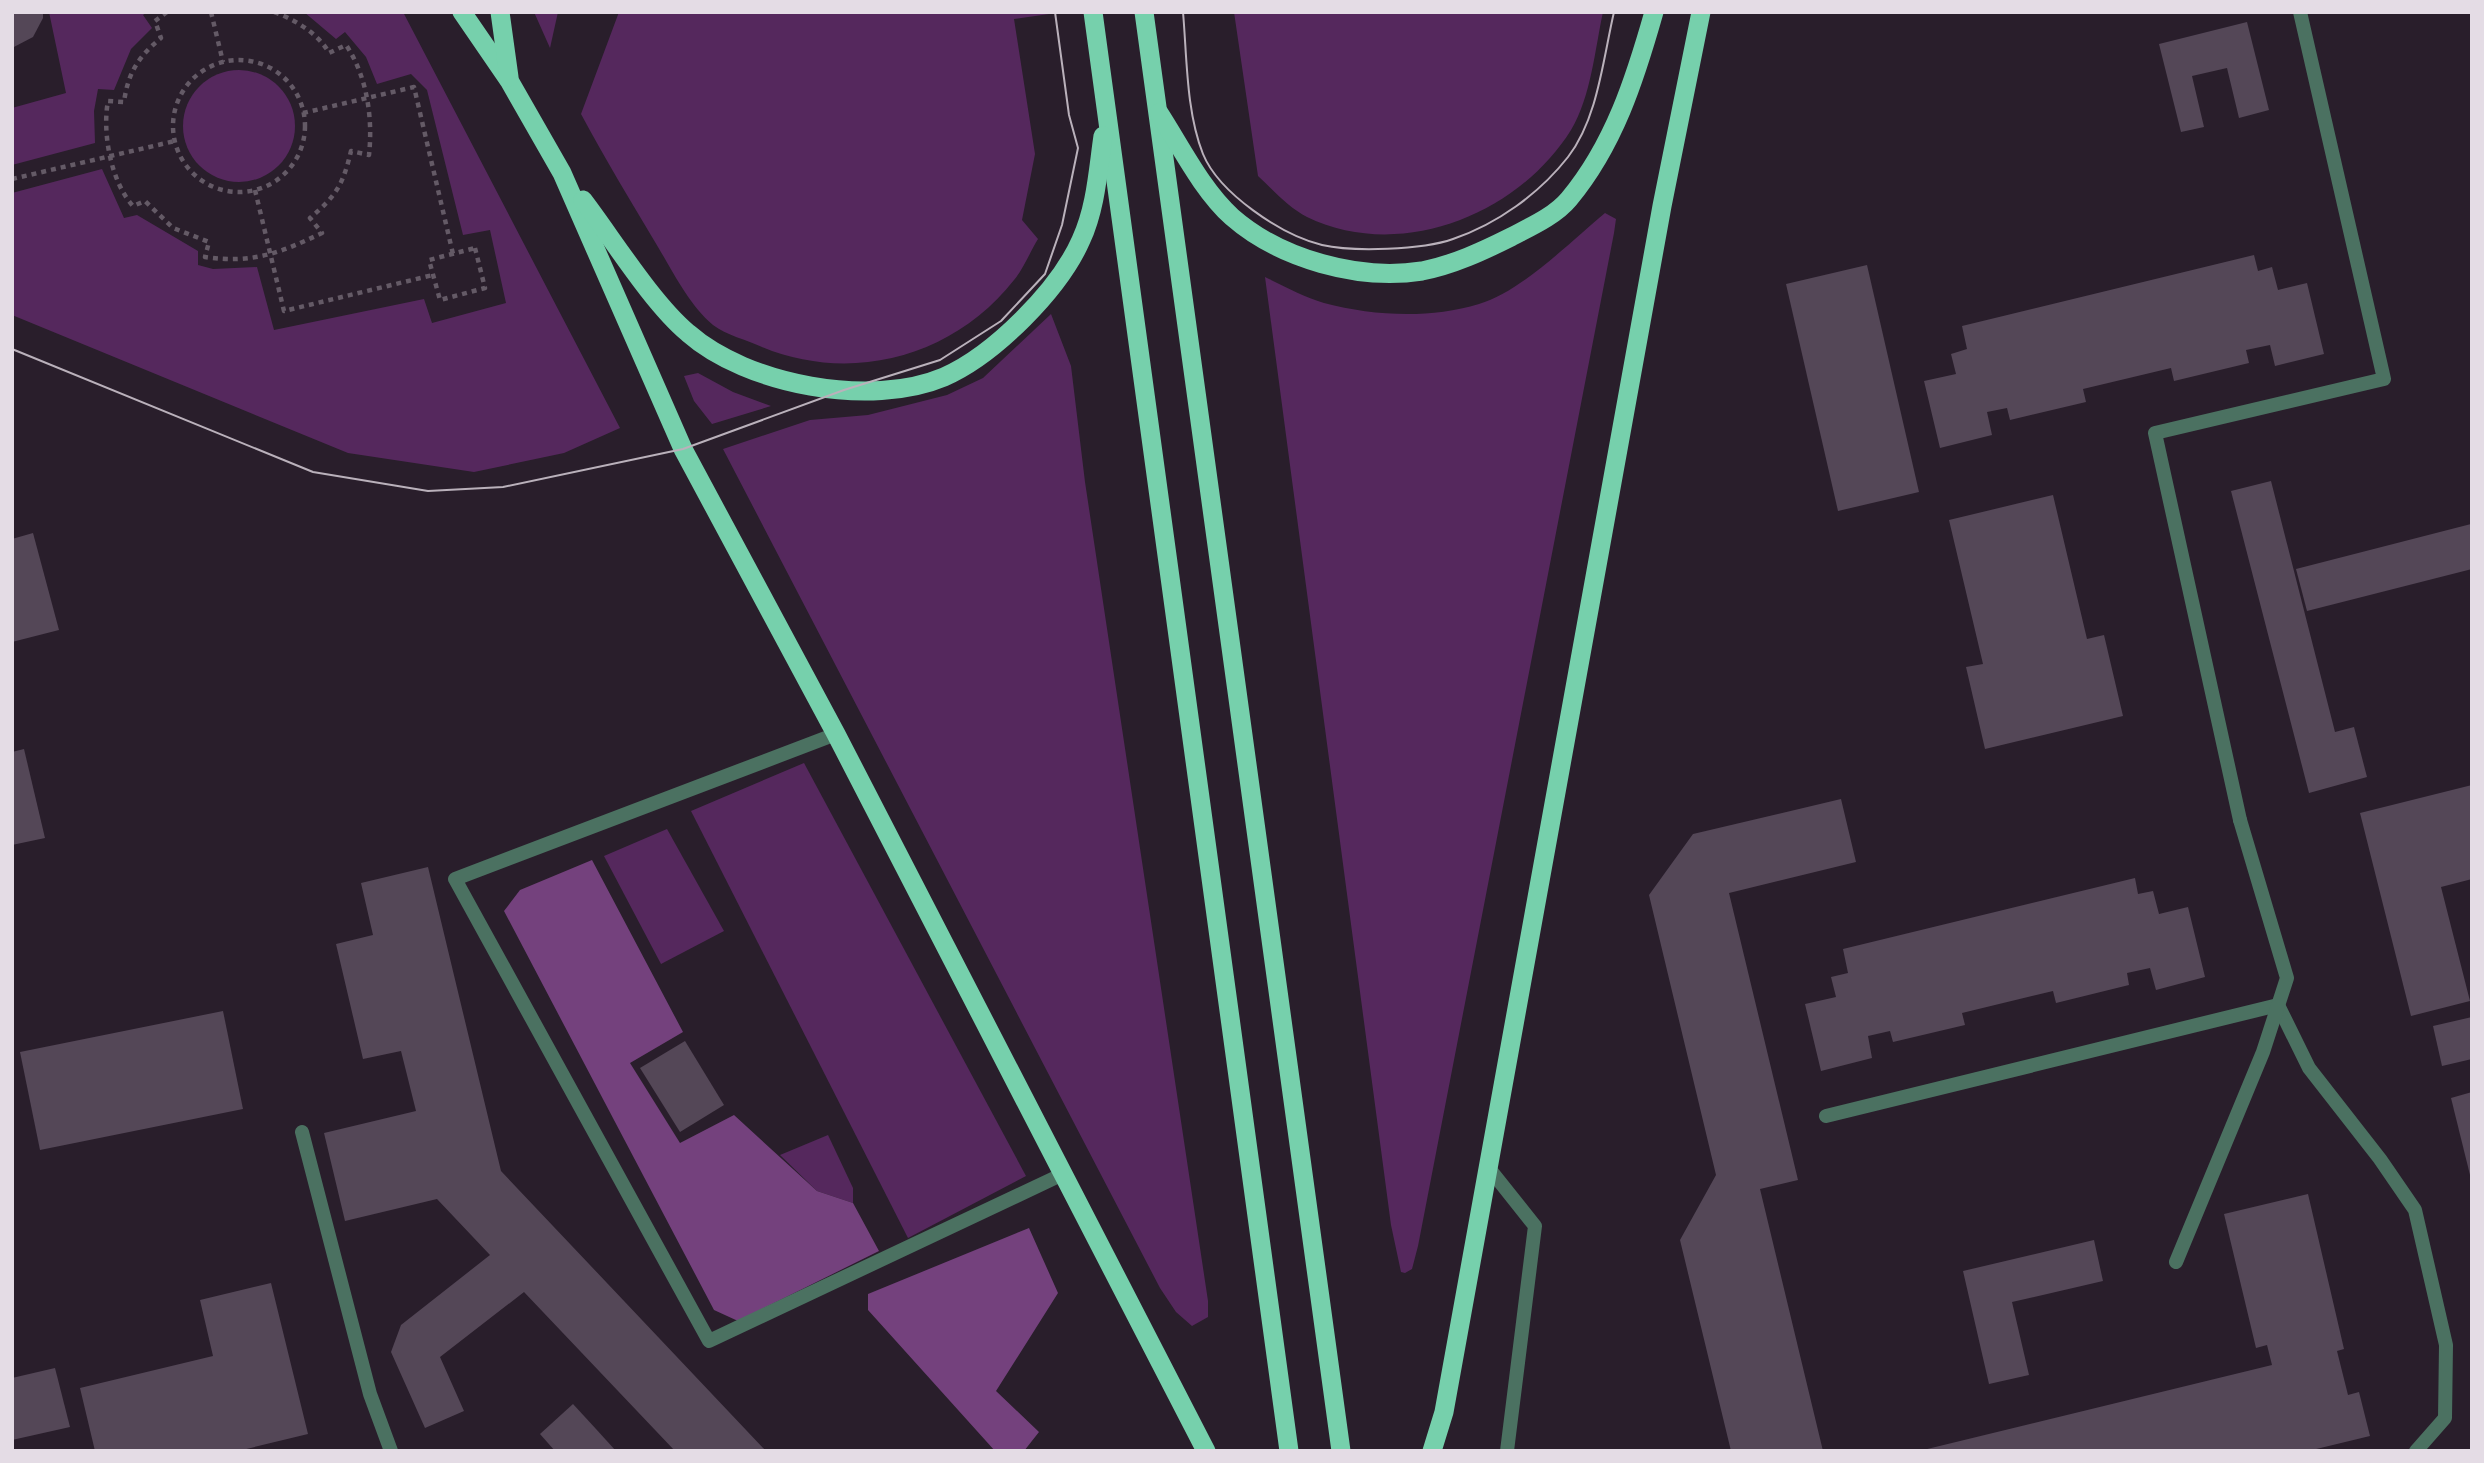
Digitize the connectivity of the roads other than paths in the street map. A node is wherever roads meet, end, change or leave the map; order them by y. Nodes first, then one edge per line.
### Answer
1 (461, 12) edge
2 (500, 12) edge
3 (1093, 12) edge
4 (1144, 12) edge
5 (1654, 12) edge
6 (1701, 12) edge
7 (2300, 12) edge
8 (510, 82) junction
9 (1155, 106) junction
10 (1107, 114) junction
11 (562, 173) junction
12 (836, 734) junction
13 (2278, 1005) junction
14 (1826, 1116) dead end
15 (302, 1132) dead end
16 (1488, 1167) junction
17 (1063, 1174) junction
18 (2176, 1262) dead end
19 (391, 1451) edge
20 (1206, 1451) edge
21 (1289, 1451) edge
22 (1340, 1451) edge
23 (1432, 1451) edge
24 (1507, 1451) edge
25 (2416, 1451) edge

1 - 8 highway
2 - 8 highway
3 - 10 highway
4 - 9 highway
5 - 9 highway
6 - 16 highway
7 - 13 street
8 - 11 highway
9 - 22 highway
10 - 11 highway
10 - 21 highway
11 - 12 highway
12 - 17 highway
12 - 17 street
13 - 14 street
13 - 18 street
13 - 25 street
15 - 19 street
16 - 23 highway
16 - 24 street
17 - 20 highway

